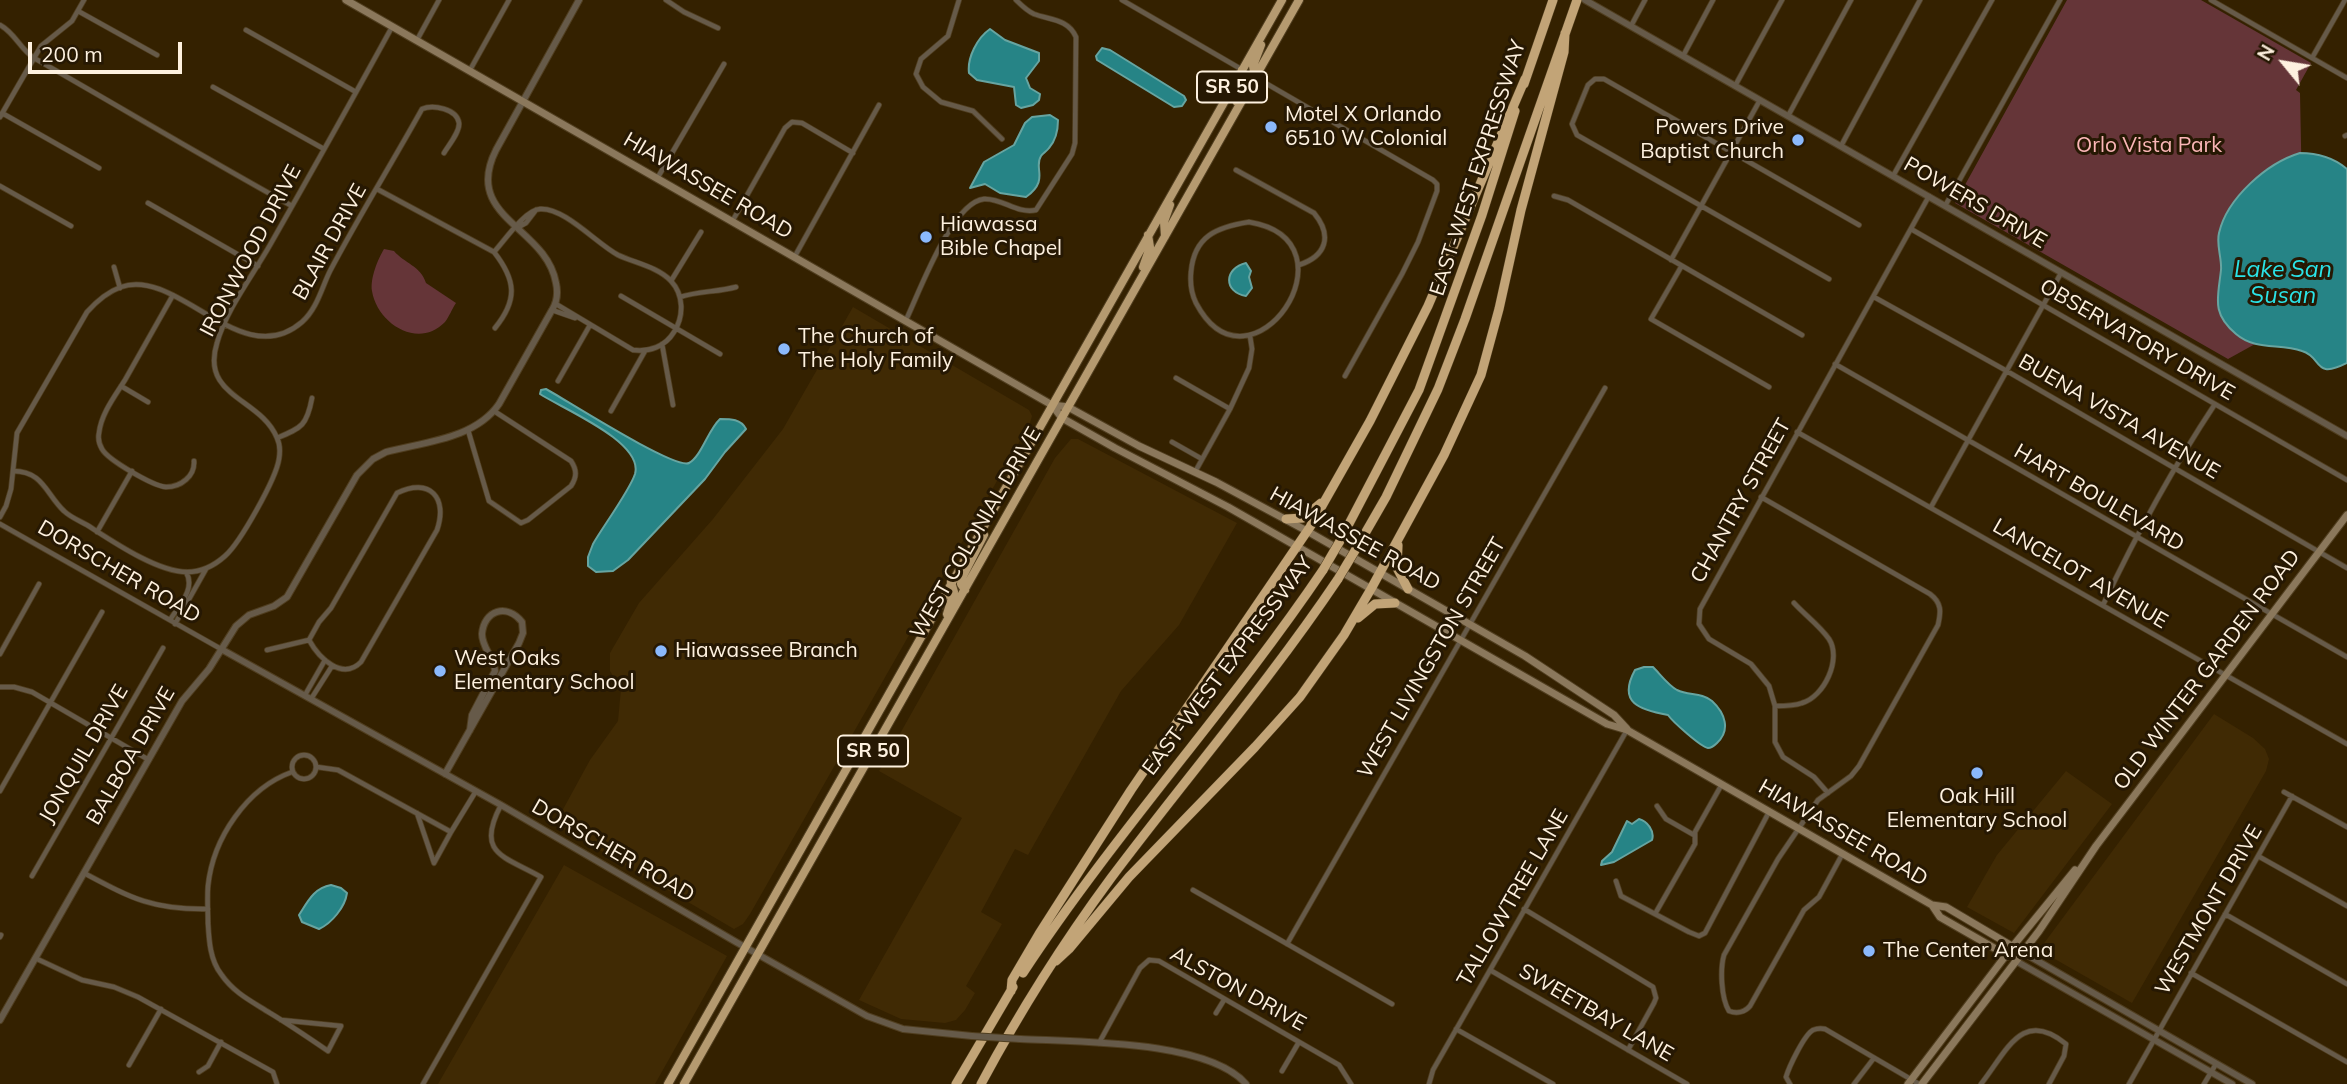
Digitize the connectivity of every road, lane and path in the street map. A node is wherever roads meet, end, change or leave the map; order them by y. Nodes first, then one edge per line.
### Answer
1 (84, 0) edge
2 (346, 0) edge
3 (439, 0) edge
4 (509, 0) edge
5 (579, 0) edge
6 (666, 0) edge
7 (959, 0) edge
8 (1016, 0) edge
9 (1122, 0) edge
10 (1282, 0) edge
11 (1299, 0) edge
12 (1553, 0) edge
13 (1577, 0) edge
14 (1645, 0) edge
15 (1713, 0) edge
16 (1782, 0) edge
17 (1851, 0) edge
18 (1920, 0) edge
19 (1992, 0) edge
20 (2060, 0) edge
21 (2211, 0) edge
22 (2345, 0) edge
23 (1587, 1) edge
24 (78, 11) junction
25 (1269, 23) junction
26 (0, 25) edge
27 (1631, 26) junction
28 (393, 27) junction
29 (718, 28) dead end
30 (246, 30) dead end
31 (1565, 33) junction
32 (417, 40) junction
33 (157, 55) dead end
34 (1683, 56) junction
35 (34, 58) junction
36 (2312, 58) junction
37 (724, 64) dead end
38 (470, 70) junction
39 (1242, 70) junction
40 (1255, 77) junction
41 (2347, 78) edge
42 (1525, 79) junction
43 (1735, 86) junction
44 (213, 87) dead end
45 (356, 92) junction
46 (1760, 100) junction
47 (524, 101) junction
48 (879, 105) dead end
49 (1, 115) edge
50 (1788, 116) junction
51 (1229, 124) junction
52 (1002, 139) dead end
53 (1841, 146) junction
54 (324, 149) junction
55 (1731, 152) junction
56 (444, 153) dead end
57 (853, 153) junction
58 (99, 168) dead end
59 (1236, 170) dead end
60 (1894, 176) junction
61 (658, 177) junction
62 (1176, 185) junction
63 (0, 186) edge
64 (377, 189) junction
65 (1929, 196) junction
66 (1554, 197) dead end
67 (148, 203) dead end
68 (292, 206) junction
69 (1701, 206) junction
70 (1945, 206) junction
71 (733, 220) junction
72 (1859, 225) dead end
73 (71, 226) dead end
74 (516, 228) junction
75 (1911, 229) junction
76 (701, 232) dead end
77 (1148, 235) junction
78 (1165, 237) junction
79 (494, 252) junction
80 (795, 256) junction
81 (1671, 260) junction
82 (1299, 265) junction
83 (258, 266) junction
84 (114, 267) dead end
85 (1681, 267) junction
86 (2061, 273) junction
87 (1829, 279) dead end
88 (671, 281) junction
89 (1137, 286) junction
90 (120, 288) junction
91 (736, 288) dead end
92 (173, 295) junction
93 (621, 296) dead end
94 (680, 297) junction
95 (1874, 297) junction
96 (2043, 305) junction
97 (554, 307) junction
98 (906, 320) junction
99 (224, 325) junction
100 (590, 325) junction
101 (495, 328) dead end
102 (676, 328) junction
103 (1802, 335) dead end
104 (1250, 336) junction
105 (662, 344) junction
106 (645, 351) junction
107 (720, 354) dead end
108 (1835, 364) junction
109 (2005, 370) junction
110 (1345, 376) dead end
111 (1176, 378) dead end
112 (558, 381) dead end
113 (121, 386) junction
114 (1769, 387) dead end
115 (1605, 388) dead end
116 (312, 398) dead end
117 (148, 402) dead end
118 (2216, 404) junction
119 (673, 405) dead end
120 (1052, 405) junction
121 (1068, 407) junction
122 (1230, 409) junction
123 (494, 411) junction
124 (611, 411) dead end
125 (1062, 418) junction
126 (468, 430) junction
127 (1797, 432) junction
128 (2347, 436) edge
129 (277, 438) junction
130 (1966, 440) junction
131 (1172, 442) dead end
132 (1202, 458) junction
133 (194, 461) dead end
134 (2177, 468) junction
135 (13, 471) junction
136 (132, 471) junction
137 (1195, 472) junction
138 (2347, 480) edge
139 (1327, 497) junction
140 (1761, 497) junction
141 (1931, 507) junction
142 (2347, 515) edge
143 (989, 516) junction
144 (0, 517) edge
145 (1286, 519) junction
146 (0, 524) edge
147 (1307, 531) junction
148 (97, 532) junction
149 (2138, 538) junction
150 (1398, 540) junction
151 (1296, 546) junction
152 (2318, 552) junction
153 (207, 568) junction
154 (2347, 568) edge
155 (186, 572) junction
156 (1380, 573) junction
157 (951, 582) junction
158 (39, 584) dead end
159 (1371, 589) junction
160 (1408, 589) junction
161 (965, 590) junction
162 (1395, 603) junction
163 (1794, 603) dead end
164 (2103, 605) junction
165 (102, 612) dead end
166 (2271, 614) junction
167 (173, 622) junction
168 (1469, 624) junction
169 (940, 633) junction
170 (1344, 635) junction
171 (309, 640) junction
172 (1460, 640) junction
173 (163, 648) dead end
174 (221, 649) junction
175 (267, 650) dead end
176 (0, 654) edge
177 (2347, 657) edge
178 (325, 660) junction
179 (332, 666) junction
180 (2224, 676) junction
181 (0, 687) edge
182 (308, 697) junction
183 (50, 703) junction
184 (1775, 706) junction
185 (470, 730) junction
186 (1627, 730) junction
187 (111, 738) junction
188 (2347, 744) edge
189 (856, 749) junction
190 (869, 758) junction
191 (149, 760) junction
192 (317, 767) junction
193 (292, 772) junction
194 (445, 774) junction
195 (1722, 784) junction
196 (476, 791) junction
197 (0, 792) edge
198 (2284, 792) dead end
199 (1828, 793) junction
200 (2292, 796) junction
201 (501, 805) junction
202 (1657, 806) dead end
203 (1769, 811) junction
204 (417, 813) junction
205 (2347, 827) edge
206 (1799, 828) junction
207 (451, 832) junction
208 (1695, 835) junction
209 (2096, 846) junction
210 (1843, 853) junction
211 (2259, 856) junction
212 (83, 873) junction
213 (32, 876) dead end
214 (1616, 881) dead end
215 (1193, 890) dead end
216 (1932, 905) junction
217 (2347, 906) edge
218 (208, 909) junction
219 (1524, 909) junction
220 (1655, 914) junction
221 (2225, 914) junction
222 (1287, 944) junction
223 (2013, 946) junction
224 (744, 947) junction
225 (2022, 952) junction
226 (757, 955) junction
227 (2006, 955) junction
228 (35, 958) junction
229 (1056, 961) junction
230 (2016, 961) junction
231 (1490, 970) junction
232 (2191, 973) junction
233 (2347, 984) edge
234 (1011, 991) junction
235 (1224, 1000) junction
236 (1392, 1004) dead end
237 (161, 1009) junction
238 (1216, 1013) dead end
239 (0, 1020) edge
240 (281, 1020) junction
241 (1456, 1029) junction
242 (2159, 1031) junction
243 (2154, 1040) junction
244 (221, 1042) junction
245 (1300, 1042) junction
246 (1099, 1044) junction
247 (1628, 1050) junction
248 (1874, 1058) junction
249 (2347, 1062) edge
250 (2216, 1063) junction
251 (129, 1065) dead end
252 (1282, 1071) dead end
253 (199, 1072) dead end
254 (2211, 1072) junction
255 (1909, 1082) edge
256 (277, 1084) edge
257 (423, 1084) edge
258 (668, 1084) edge
259 (684, 1084) edge
260 (956, 1084) edge
261 (981, 1084) edge
262 (1246, 1084) edge
263 (1352, 1084) edge
264 (1429, 1084) edge
265 (1553, 1084) edge
266 (1687, 1084) edge
267 (1790, 1084) edge
268 (1854, 1084) edge
269 (1921, 1084) edge
270 (1981, 1084) edge
271 (2049, 1084) edge
272 (2129, 1084) edge
273 (2204, 1084) edge
274 (2232, 1084) edge
275 (2252, 1084) edge

1 - 24 street
2 - 28 main road, HIAWASSEE ROAD
3 - 32 street
4 - 38 street
5 - 47 street
6 - 29 street
7 - 52 street
8 - 98 street
9 - 39 street
10 - 25 highway, WEST COLONIAL DRIVE / SR 50
11 - 40 highway, WEST COLONIAL DRIVE / SR 50
12 - 42 highway, EAST-WEST EXPRESSWAY
13 - 31 highway, EAST-WEST EXPRESSWAY
14 - 27 street
15 - 34 street
16 - 43 street
17 - 50 street
18 - 53 street
19 - 60 street
20 - 70 street
21 - 36 street
22 - 36 street
23 - 27 street, POWERS DRIVE
24 - 33 street
24 - 35 street
25 - 39 highway, WEST COLONIAL DRIVE / SR 50
25 - 40 highway
26 - 35 street
27 - 34 street, POWERS DRIVE
28 - 32 main road, HIAWASSEE ROAD
28 - 45 street, IRONWOOD DRIVE
30 - 45 street
31 - 150 highway
31 - 229 highway, EAST-WEST EXPRESSWAY, bridge
32 - 38 main road, HIAWASSEE ROAD
34 - 43 street, POWERS DRIVE
35 - 49 street
35 - 68 street
36 - 41 street
37 - 61 street
38 - 47 main road, HIAWASSEE ROAD
39 - 51 highway
39 - 62 highway, WEST COLONIAL DRIVE / SR 50
40 - 51 highway, WEST COLONIAL DRIVE / SR 50
40 - 110 street
42 - 139 highway
42 - 234 highway, EAST-WEST EXPRESSWAY, bridge
43 - 46 street, POWERS DRIVE
44 - 54 street
45 - 54 street, IRONWOOD DRIVE
46 - 50 street, POWERS DRIVE
46 - 55 street
47 - 61 main road, HIAWASSEE ROAD
47 - 74 street
48 - 57 street
49 - 58 street
50 - 53 street, POWERS DRIVE
51 - 78 highway, WEST COLONIAL DRIVE / SR 50
53 - 60 street, POWERS DRIVE
54 - 68 street, IRONWOOD DRIVE
55 - 69 street
55 - 69 street
55 - 72 street
56 - 64 street, BLAIR DRIVE
57 - 71 street
57 - 80 street
59 - 82 street
60 - 65 street, POWERS DRIVE
61 - 71 main road, HIAWASSEE ROAD
62 - 77 highway, WEST COLONIAL DRIVE / SR 50
62 - 78 highway
63 - 73 street
64 - 79 street
64 - 99 street, BLAIR DRIVE
65 - 70 street, POWERS DRIVE
65 - 75 street, CHANTRY STREET
66 - 81 street
67 - 83 street
68 - 83 street, IRONWOOD DRIVE
69 - 81 street
69 - 87 street
70 - 86 street, POWERS DRIVE
71 - 80 main road, HIAWASSEE ROAD
74 - 79 street
74 - 88 street
74 - 97 street
75 - 95 street, CHANTRY STREET
75 - 96 street, OBSERVATORY DRIVE
76 - 88 street
77 - 89 highway
77 - 120 highway, WEST COLONIAL DRIVE / SR 50
78 - 89 highway, WEST COLONIAL DRIVE / SR 50
79 - 101 street
80 - 98 main road, HIAWASSEE ROAD
81 - 85 street
82 - 104 street
82 - 104 street
83 - 99 street, IRONWOOD DRIVE
84 - 90 street
85 - 103 street
85 - 114 street
86 - 96 street
86 - 128 street, POWERS DRIVE
88 - 94 street
89 - 121 highway, WEST COLONIAL DRIVE / SR 50
90 - 92 street, BLAIR DRIVE
90 - 135 street
91 - 94 street
92 - 99 street, BLAIR DRIVE
92 - 113 street
93 - 102 street
94 - 102 street
95 - 108 street, CHANTRY STREET
95 - 109 street, BUENA VISTA AVENUE
96 - 109 street
96 - 118 street, OBSERVATORY DRIVE
97 - 100 street
97 - 123 street, BALBOA DRIVE
98 - 120 main road, HIAWASSEE ROAD
99 - 129 street, IRONWOOD DRIVE
100 - 106 street
100 - 112 street
102 - 105 street
102 - 107 street
104 - 122 street
105 - 106 street
105 - 119 street
106 - 124 street
108 - 127 street, CHANTRY STREET
108 - 130 street, HART BOULEVARD
109 - 130 street
109 - 134 street, BUENA VISTA AVENUE
111 - 122 street
113 - 117 street
113 - 136 street
115 - 168 street, WEST LIVINGSTON STREET
116 - 129 street
118 - 134 street
118 - 138 street, OBSERVATORY DRIVE
120 - 121 main road, HIAWASSEE ROAD
120 - 125 main road, HIAWASSEE ROAD
120 - 143 highway, WEST COLONIAL DRIVE / SR 50
121 - 125 highway, WEST COLONIAL DRIVE / SR 50
121 - 137 main road, HIAWASSEE ROAD
122 - 132 street
123 - 126 street, BALBOA DRIVE
123 - 126 street
125 - 151 main road, HIAWASSEE ROAD
125 - 161 highway, WEST COLONIAL DRIVE / SR 50
126 - 174 street, BALBOA DRIVE
127 - 140 street, CHANTRY STREET
127 - 141 street, LANCELOT AVENUE
129 - 153 street
130 - 141 street
130 - 149 street, HART BOULEVARD
131 - 132 street
132 - 137 street
133 - 136 street
134 - 149 street
134 - 152 street, BUENA VISTA AVENUE
135 - 144 street
135 - 148 street
136 - 148 street
137 - 145 main road, HIAWASSEE ROAD
139 - 145 highway
139 - 147 highway
140 - 184 street, CHANTRY STREET
140 - 199 street
141 - 164 street, LANCELOT AVENUE
142 - 152 main road, OLD WINTER GARDEN ROAD
143 - 157 highway, WEST COLONIAL DRIVE / SR 50
143 - 161 highway
145 - 147 main road, HIAWASSEE ROAD
146 - 167 street, DORSCHER ROAD
147 - 151 highway
147 - 156 main road, HIAWASSEE ROAD
148 - 155 street
149 - 164 street
149 - 166 street, HART BOULEVARD
150 - 156 highway
150 - 160 highway
151 - 159 main road, HIAWASSEE ROAD
151 - 234 highway
152 - 154 street, BUENA VISTA AVENUE
152 - 166 main road, OLD WINTER GARDEN ROAD
153 - 155 street
153 - 167 street
155 - 167 street
156 - 159 highway
156 - 160 main road, HIAWASSEE ROAD
157 - 169 highway
157 - 189 highway, WEST COLONIAL DRIVE / SR 50
158 - 176 street
159 - 162 main road, HIAWASSEE ROAD
159 - 170 highway
160 - 168 main road, HIAWASSEE ROAD
161 - 169 highway, WEST COLONIAL DRIVE / SR 50
162 - 170 highway
162 - 172 main road, HIAWASSEE ROAD
163 - 184 street
164 - 180 street, LANCELOT AVENUE
165 - 183 street
166 - 177 street, HART BOULEVARD
166 - 180 main road, OLD WINTER GARDEN ROAD
167 - 174 street, DORSCHER ROAD
168 - 172 street, WEST LIVINGSTON STREET
168 - 186 main road, HIAWASSEE ROAD
169 - 190 highway, WEST COLONIAL DRIVE / SR 50
170 - 229 highway
171 - 175 street
171 - 178 street
171 - 179 street
172 - 186 main road, HIAWASSEE ROAD
172 - 222 street, WEST LIVINGSTON STREET
173 - 187 street, JONQUIL DRIVE
174 - 182 street, DORSCHER ROAD
174 - 191 street, BALBOA DRIVE
178 - 179 street
178 - 182 street
179 - 182 street
180 - 188 street, LANCELOT AVENUE
180 - 209 main road, OLD WINTER GARDEN ROAD
181 - 183 street
182 - 194 street, DORSCHER ROAD
183 - 187 street
183 - 197 street
184 - 199 street, CHANTRY STREET
185 - 185 street
185 - 194 street
186 - 195 main road, HIAWASSEE ROAD
186 - 219 street, TALLOWTREE LANE
187 - 191 street
187 - 213 street, JONQUIL DRIVE
189 - 190 highway
189 - 224 highway, WEST COLONIAL DRIVE / SR 50
190 - 226 highway, WEST COLONIAL DRIVE / SR 50
191 - 212 street, BALBOA DRIVE
192 - 193 street
192 - 193 street
192 - 204 street
193 - 218 street
194 - 196 street, DORSCHER ROAD
195 - 203 main road, HIAWASSEE ROAD
195 - 208 street
196 - 201 street, DORSCHER ROAD
196 - 207 street
198 - 200 street
199 - 206 street
200 - 205 street
200 - 211 street, WESTMONT DRIVE
201 - 224 street, DORSCHER ROAD
201 - 257 street
202 - 208 street
203 - 206 main road, HIAWASSEE ROAD
203 - 220 street
204 - 207 street
204 - 207 street
206 - 210 main road, HIAWASSEE ROAD
206 - 210 street
208 - 220 street
209 - 223 main road, OLD WINTER GARDEN ROAD
209 - 225 main road, OLD WINTER GARDEN ROAD
210 - 216 main road, HIAWASSEE ROAD
211 - 217 street
211 - 221 street, WESTMONT DRIVE
212 - 218 street
212 - 228 street, BALBOA DRIVE
214 - 220 street
215 - 222 street
216 - 223 main road, HIAWASSEE ROAD
216 - 227 main road, HIAWASSEE ROAD
218 - 240 street
219 - 231 street, TALLOWTREE LANE
219 - 247 street
221 - 232 street, WESTMONT DRIVE
221 - 233 street
222 - 236 street
223 - 225 main road, HIAWASSEE ROAD
223 - 227 main road, OLD WINTER GARDEN ROAD
224 - 226 street, DORSCHER ROAD
224 - 258 highway, WEST COLONIAL DRIVE / SR 50
225 - 230 main road, OLD WINTER GARDEN ROAD
225 - 242 street
226 - 246 street, DORSCHER ROAD, bridge
226 - 259 highway, WEST COLONIAL DRIVE / SR 50
227 - 230 main road, HIAWASSEE ROAD
227 - 255 main road, OLD WINTER GARDEN ROAD
228 - 237 street
228 - 239 street, BALBOA DRIVE
229 - 261 highway, EAST-WEST EXPRESSWAY
230 - 243 street
230 - 269 main road, OLD WINTER GARDEN ROAD
231 - 241 street, TALLOWTREE LANE
231 - 247 street, SWEETBAY LANE
232 - 242 street, WESTMONT DRIVE
232 - 249 street
234 - 260 highway, EAST-WEST EXPRESSWAY
235 - 238 street
235 - 245 street, ALSTON DRIVE
235 - 246 street, ALSTON DRIVE
237 - 244 street
237 - 251 street
240 - 240 street
241 - 264 street, TALLOWTREE LANE
241 - 265 street
242 - 243 street, WESTMONT DRIVE
242 - 250 street
243 - 254 street
243 - 272 street, WESTMONT DRIVE
244 - 253 street
244 - 256 street
245 - 252 street
245 - 263 street, ALSTON DRIVE
246 - 262 street, DORSCHER ROAD
247 - 266 street, SWEETBAY LANE
248 - 255 street
248 - 267 street
248 - 268 street
250 - 254 street
250 - 275 street
254 - 273 street
254 - 274 street
255 - 269 street
270 - 271 street

